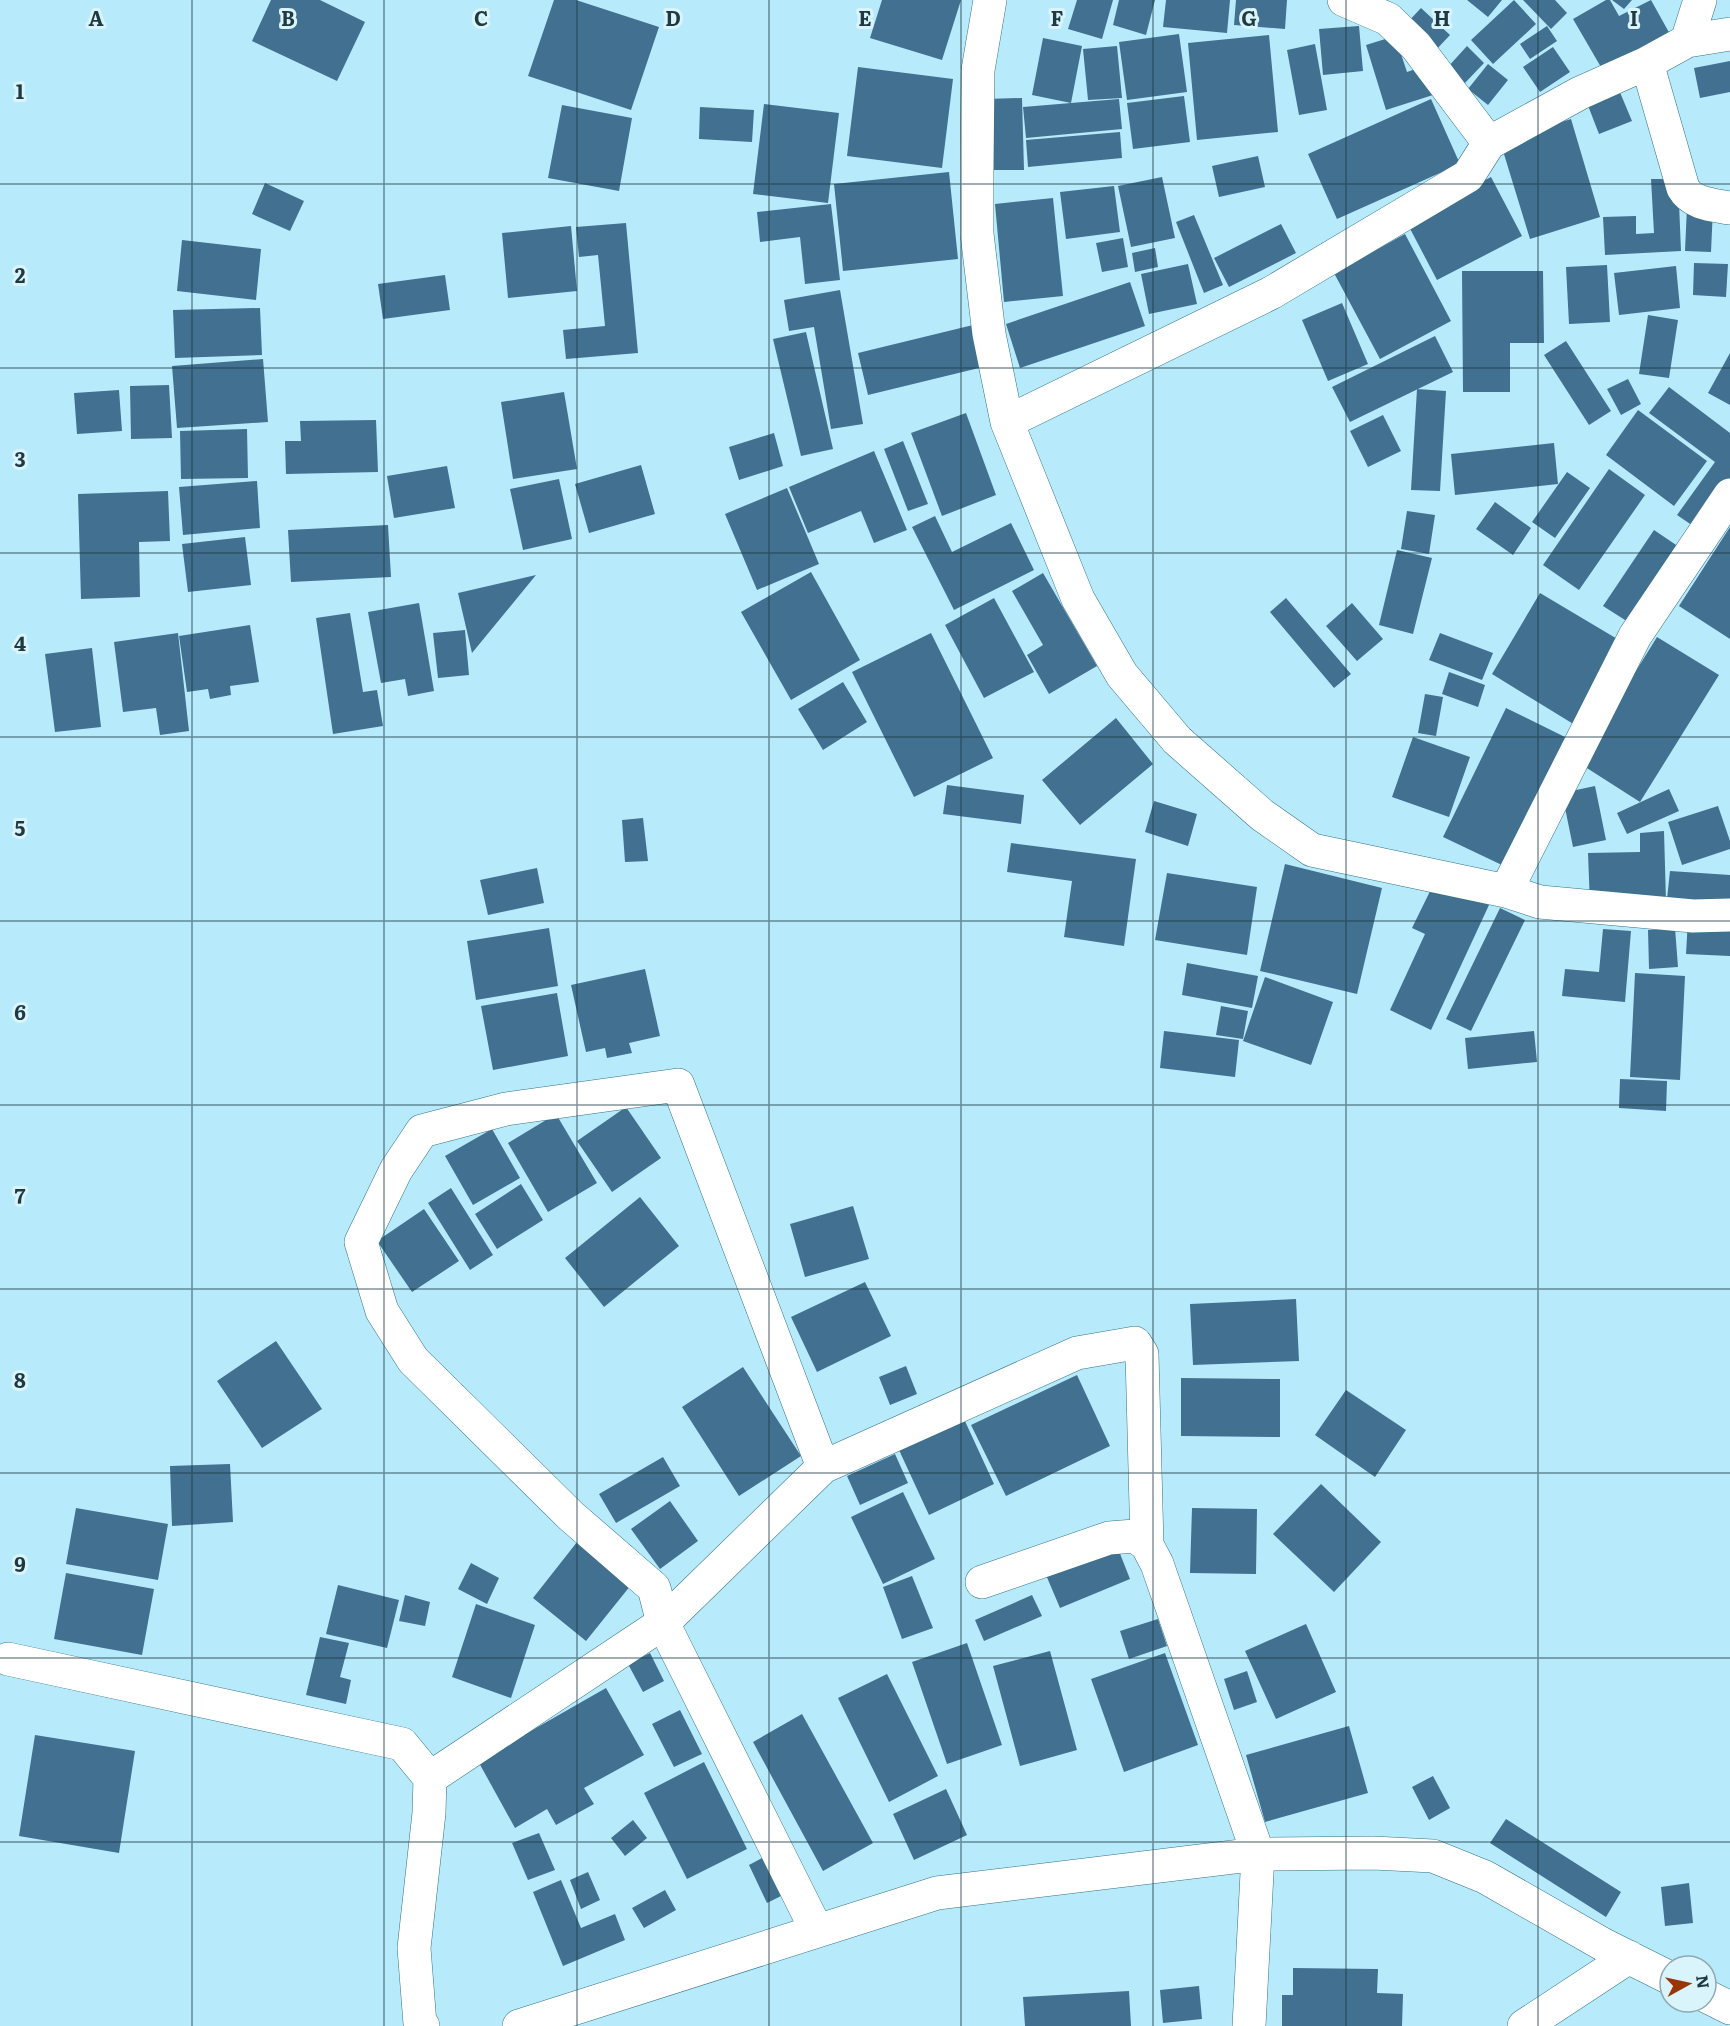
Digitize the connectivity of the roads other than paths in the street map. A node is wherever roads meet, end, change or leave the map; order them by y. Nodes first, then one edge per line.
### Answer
1 (990, 0) edge
2 (1344, 0) edge
3 (1700, 0) edge
4 (1730, 34) edge
5 (1687, 41) junction
6 (1647, 63) junction
7 (1489, 143) junction
8 (1730, 208) edge
9 (1006, 422) junction
10 (1730, 495) edge
11 (1506, 891) junction
12 (1730, 915) edge
13 (823, 1467) junction
14 (1147, 1545) junction
15 (982, 1582) dead end
16 (663, 1623) junction
17 (8, 1659) dead end
18 (430, 1778) junction
19 (1258, 1854) junction
20 (817, 1931) junction
21 (1629, 1957) junction
22 (1658, 1972) edge
23 (423, 2026) edge
24 (519, 2026) edge
25 (1249, 2026) edge
26 (1524, 2026) edge

1 - 9 street
2 - 7 street
3 - 5 street
4 - 5 street
5 - 6 street
6 - 7 street
6 - 8 street
7 - 9 street
9 - 11 street
10 - 11 street
11 - 12 street
13 - 14 street
13 - 16 street
13 - 16 street
14 - 15 street
14 - 19 street
16 - 18 street
16 - 20 street
17 - 18 street
18 - 23 street
19 - 20 street
19 - 21 street
19 - 25 street
20 - 24 street
21 - 22 street
21 - 26 street

